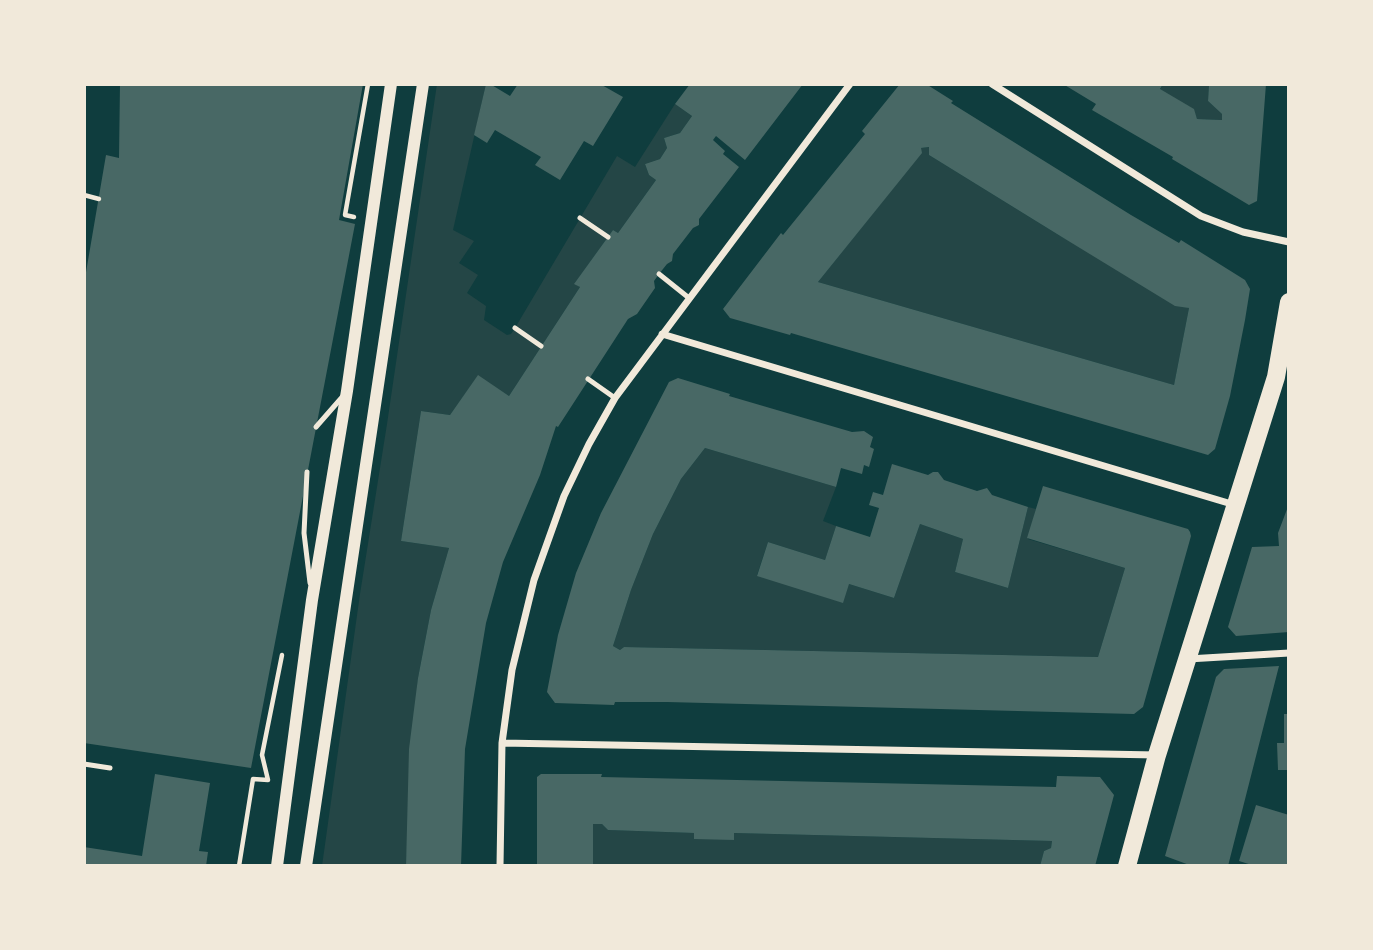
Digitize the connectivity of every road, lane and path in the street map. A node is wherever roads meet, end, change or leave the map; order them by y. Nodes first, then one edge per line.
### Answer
1 (391, 84) edge
2 (423, 84) edge
3 (849, 84) edge
4 (992, 84) edge
5 (84, 195) edge
6 (99, 199) dead end
7 (580, 218) dead end
8 (608, 237) dead end
9 (1289, 242) edge
10 (659, 274) dead end
11 (689, 298) junction
12 (1289, 304) edge
13 (515, 328) dead end
14 (662, 334) junction
15 (541, 346) dead end
16 (588, 379) dead end
17 (347, 391) junction
18 (615, 398) junction
19 (316, 427) dead end
20 (307, 472) dead end
21 (1236, 505) junction
22 (312, 600) junction
23 (1289, 653) edge
24 (1188, 659) junction
25 (502, 743) junction
26 (262, 755) dead end
27 (1157, 755) junction
28 (84, 764) edge
29 (110, 768) dead end
30 (239, 866) edge
31 (277, 866) edge
32 (306, 866) edge
33 (500, 866) edge
34 (1127, 866) edge

1 - 17 street
2 - 32 street
3 - 11 street
4 - 9 street
5 - 6 path
7 - 8 lane
10 - 11 lane
11 - 14 street
12 - 21 main road
13 - 15 lane
14 - 18 street
14 - 21 street
16 - 18 lane
17 - 19 lane
17 - 22 street
18 - 25 street
20 - 22 lane
21 - 24 main road
22 - 31 street
23 - 24 street
24 - 27 main road
25 - 27 street
25 - 33 street
26 - 30 path
27 - 34 main road
28 - 29 lane

